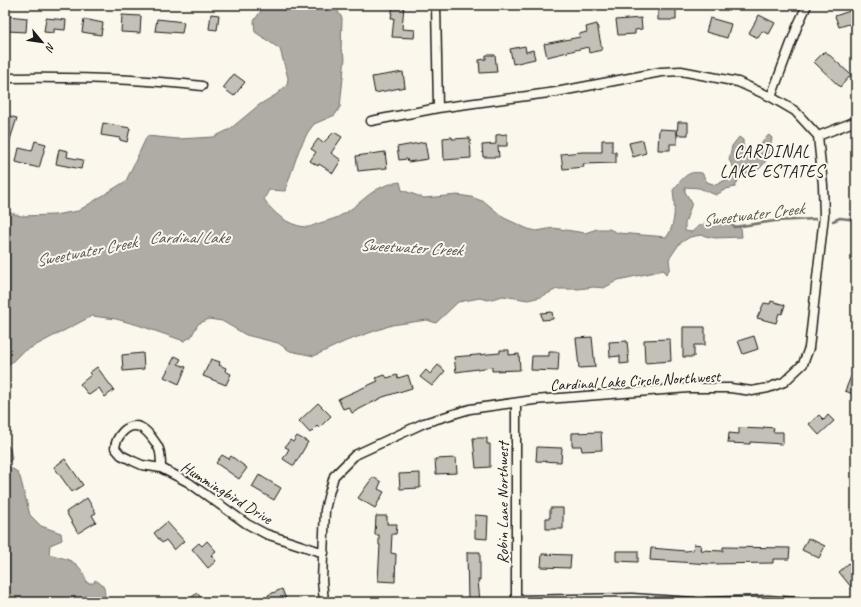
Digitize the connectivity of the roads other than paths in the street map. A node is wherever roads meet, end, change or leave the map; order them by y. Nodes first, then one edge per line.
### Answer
1 (436, 5) edge
2 (808, 5) edge
3 (5, 78) edge
4 (202, 86) dead end
5 (771, 97) junction
6 (438, 108) junction
7 (371, 121) dead end
8 (856, 121) edge
9 (818, 136) junction
10 (516, 404) junction
11 (162, 468) junction
12 (324, 553) junction
13 (516, 601) edge
14 (324, 602) edge
15 (694, 602) edge
16 (706, 602) edge
17 (797, 602) edge

1 - 6 street
2 - 5 street
3 - 4 street
5 - 6 street
5 - 9 street
6 - 7 street
8 - 9 street
9 - 10 street, Cardinal Lake Circle Northwest
10 - 12 street, Cardinal Lake Circle Northwest
10 - 13 street, Robin Lane Northwest
11 - 11 street, Hummingbird Drive
11 - 12 street, Hummingbird Drive
12 - 14 street, Cardinal Lake Circle Northwest
13 - 15 street
16 - 17 street

